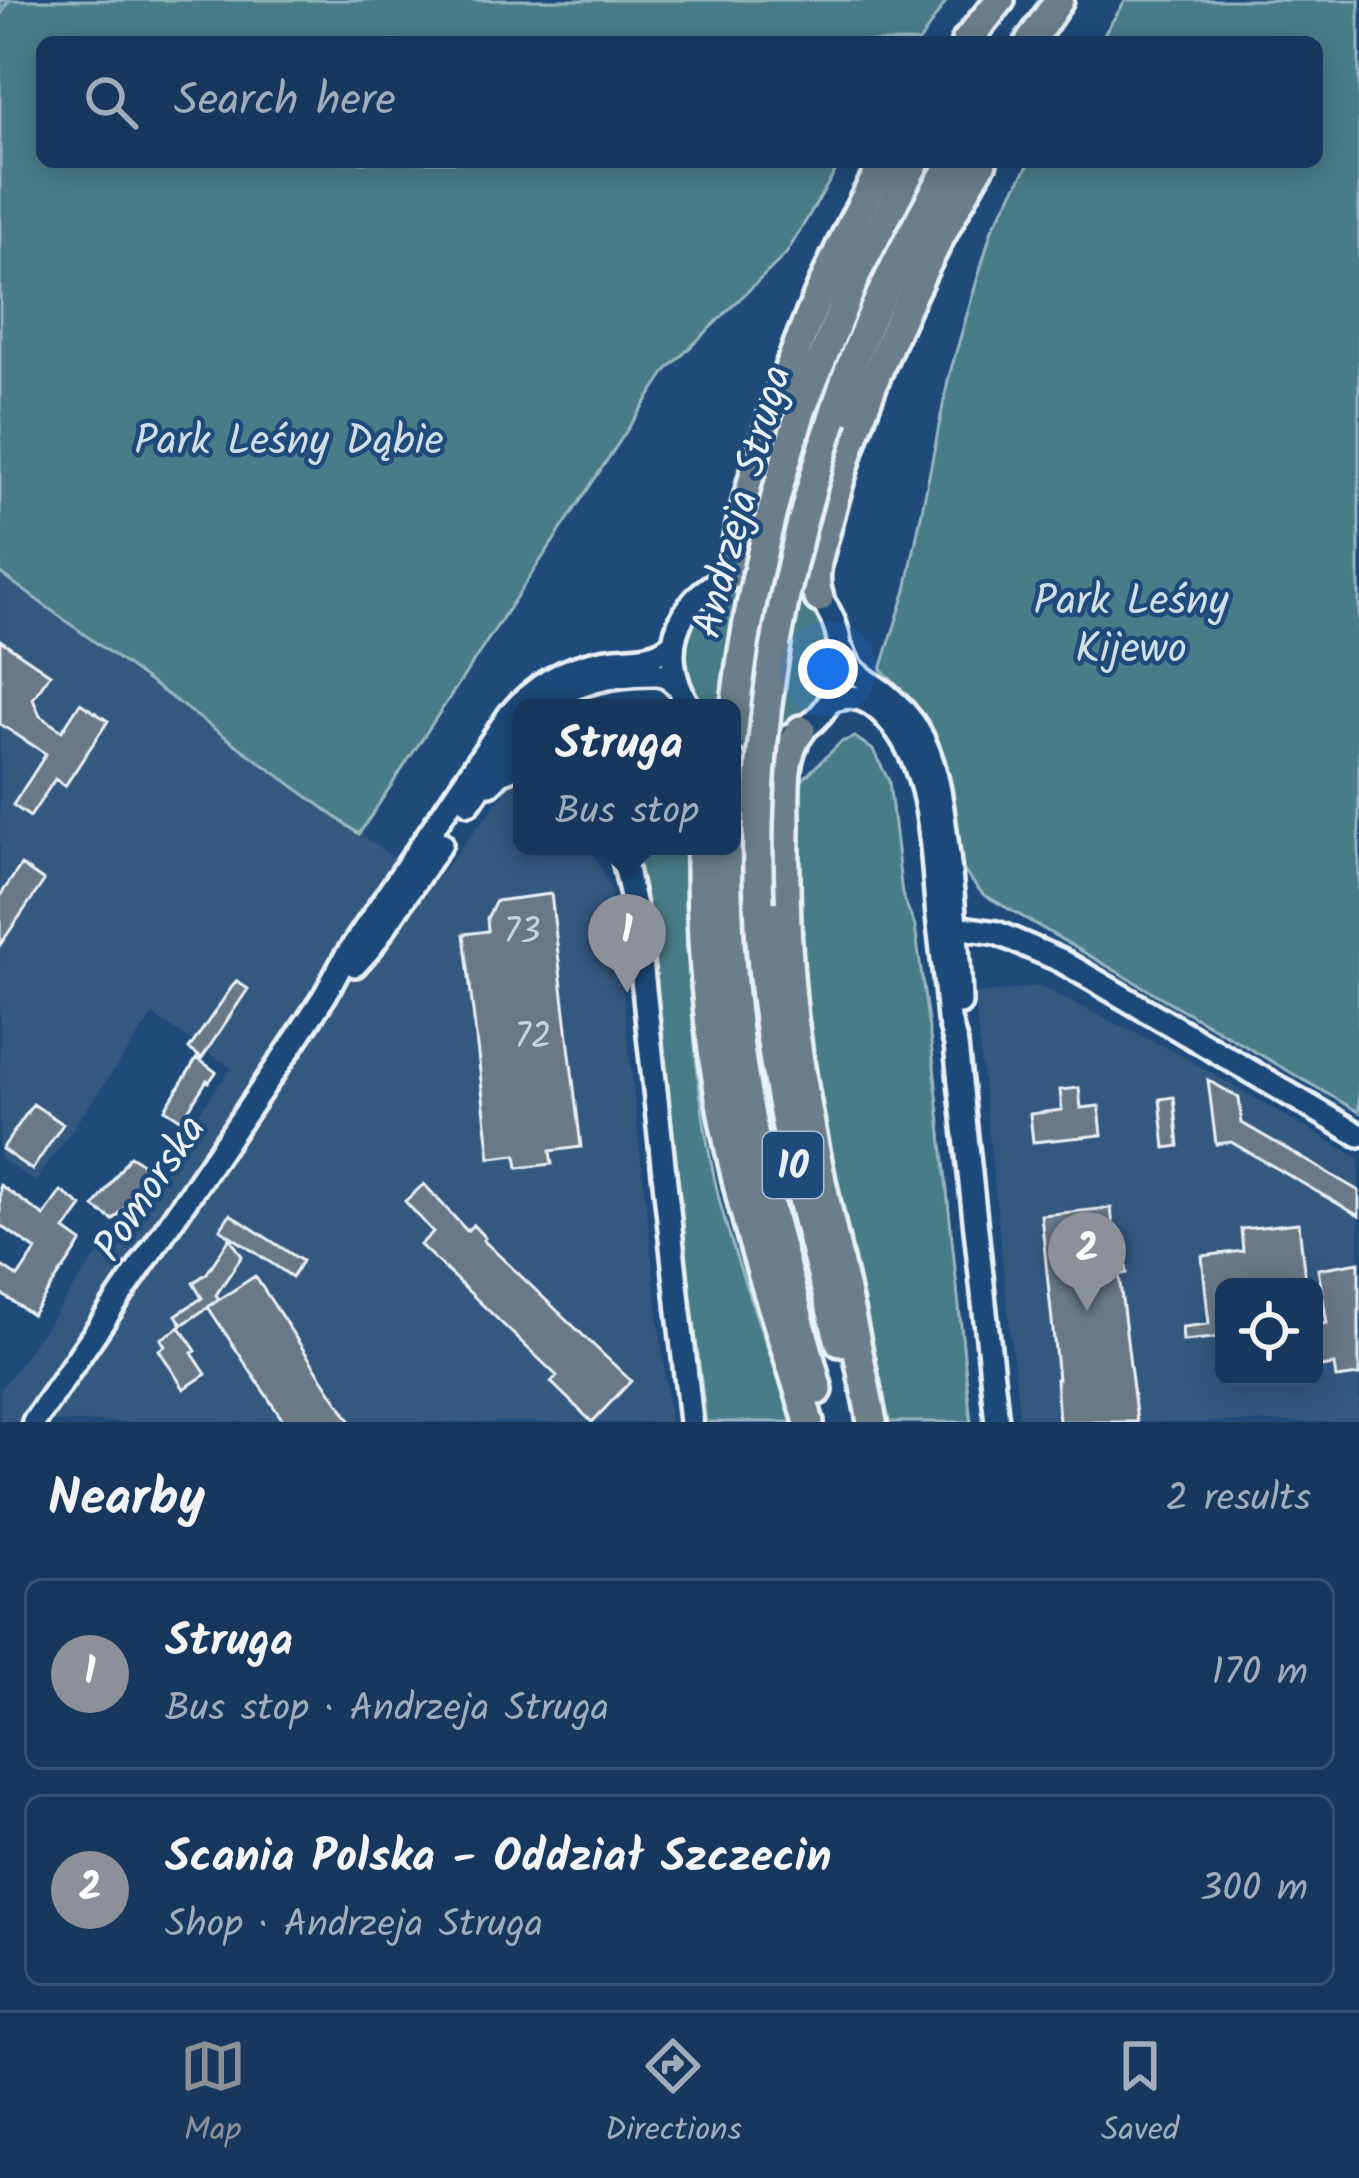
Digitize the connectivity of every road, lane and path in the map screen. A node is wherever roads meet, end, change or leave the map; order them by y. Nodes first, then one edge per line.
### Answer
1 (1000, 0) edge
2 (1018, 0) edge
3 (1059, 0) edge
4 (1076, 0) edge
5 (971, 36) edge
6 (995, 36) edge
7 (1034, 36) edge
8 (1055, 36) edge
9 (882, 168) edge
10 (912, 168) edge
11 (949, 168) edge
12 (979, 168) edge
13 (725, 578) junction
14 (819, 598) junction
15 (674, 642) junction
16 (842, 651) junction
17 (678, 686) junction
18 (533, 699) edge
19 (561, 699) edge
20 (685, 699) edge
21 (737, 699) edge
22 (830, 702) junction
23 (802, 730) junction
24 (513, 733) edge
25 (513, 734) edge
26 (741, 739) edge
27 (513, 768) edge
28 (460, 814) junction
29 (621, 855) edge
30 (701, 855) edge
31 (727, 855) edge
32 (951, 936) junction
33 (325, 995) junction
34 (1359, 1136) edge
35 (34, 1422) edge
36 (691, 1422) edge
37 (809, 1422) edge
38 (826, 1422) edge
39 (860, 1422) edge
40 (872, 1422) edge
41 (997, 1422) edge

1 - 5 main road
2 - 6 main road
3 - 7 main road
4 - 8 main road
9 - 13 main road
10 - 21 main road, Andrzeja Struga, bridge
11 - 39 main road, Andrzeja Struga / 10, bridge
12 - 14 main road
13 - 14 street
13 - 15 street
14 - 16 street
15 - 17 street
15 - 18 street, Pomorska
16 - 22 street
16 - 32 street
17 - 19 street, Pomorska
17 - 20 street
22 - 23 street
22 - 32 street
23 - 26 street
23 - 40 main road
24 - 33 street, Pomorska
25 - 28 street, Pomorska
27 - 28 street, Pomorska
28 - 33 street, Pomorska
29 - 36 street
30 - 37 main road
31 - 38 main road, 10
32 - 34 street
32 - 41 street
33 - 35 street, Pomorska

